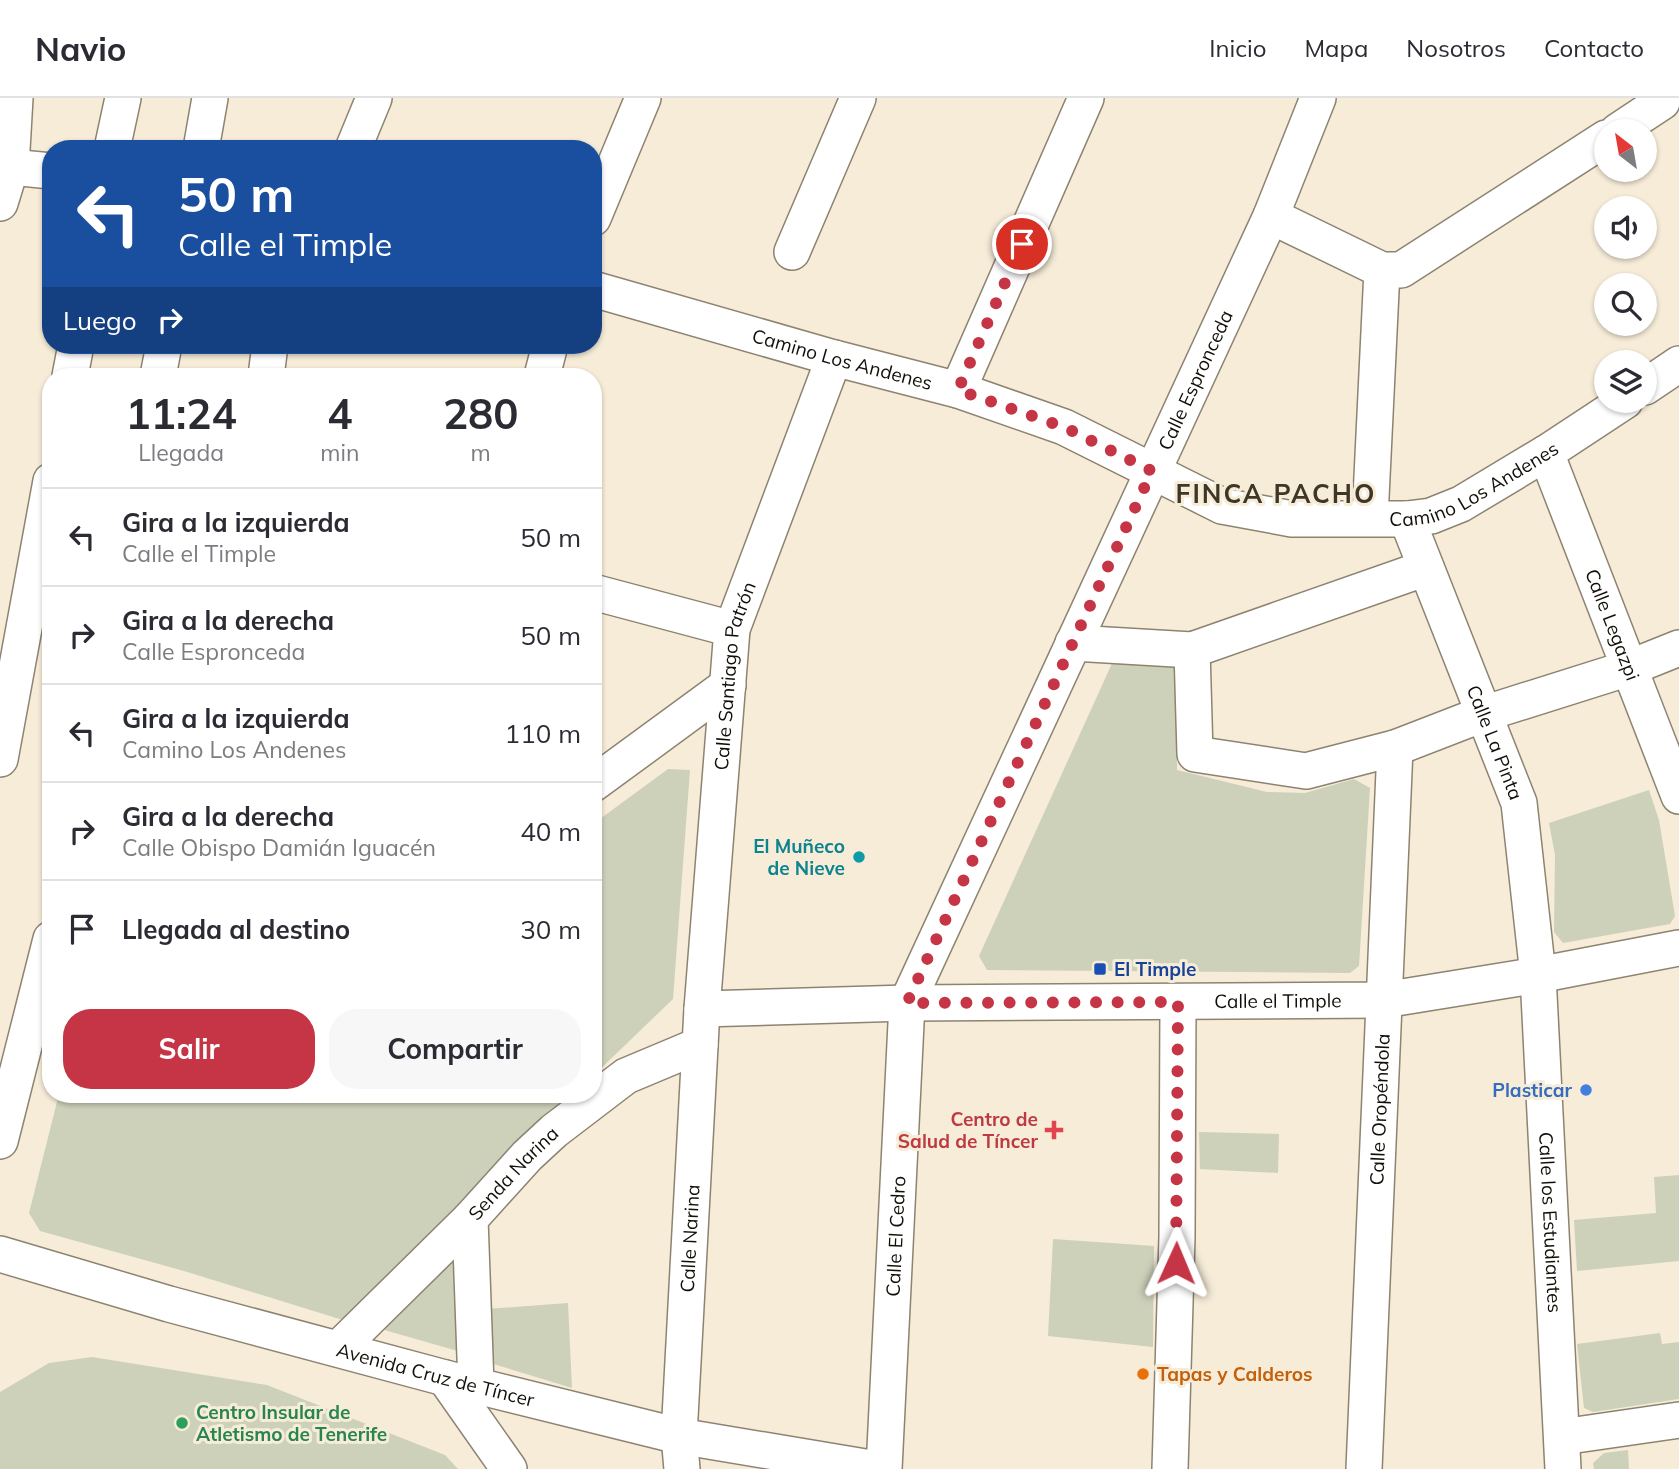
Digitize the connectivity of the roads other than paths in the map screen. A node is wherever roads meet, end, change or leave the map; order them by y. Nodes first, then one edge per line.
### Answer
1 (15, 98) edge
2 (123, 98) edge
3 (210, 98) edge
4 (374, 98) edge
5 (643, 98) edge
6 (858, 98) edge
7 (1086, 98) edge
8 (1318, 98) edge
9 (1664, 103) edge
10 (1638, 119) edge
11 (114, 140) edge
12 (203, 140) edge
13 (357, 140) edge
14 (1594, 146) edge
15 (5, 166) edge
16 (42, 170) edge
17 (602, 196) edge
18 (0, 203) edge
19 (1271, 216) junction
20 (792, 252) dead end
21 (1382, 270) junction
22 (602, 292) edge
23 (834, 358) junction
24 (1679, 364) edge
25 (1657, 379) edge
26 (958, 390) junction
27 (1607, 413) edge
28 (1546, 453) junction
29 (1152, 471) junction
30 (1370, 518) junction
31 (1407, 519) junction
32 (42, 530) edge
33 (1426, 568) junction
34 (602, 594) edge
35 (732, 629) junction
36 (1073, 643) junction
37 (1679, 648) edge
38 (1192, 650) junction
39 (1629, 668) junction
40 (728, 685) junction
41 (1483, 714) junction
42 (1395, 748) junction
43 (0, 759) edge
44 (602, 777) edge
45 (1679, 796) edge
46 (1679, 948) edge
47 (42, 975) edge
48 (1538, 975) junction
49 (1384, 1000) junction
50 (1178, 1002) junction
51 (907, 1003) junction
52 (702, 1009) junction
53 (701, 1045) junction
54 (602, 1094) edge
55 (591, 1103) edge
56 (0, 1141) edge
57 (470, 1219) junction
58 (0, 1254) edge
59 (338, 1349) junction
60 (461, 1381) junction
61 (1679, 1420) edge
62 (681, 1453) edge
63 (1563, 1453) edge
64 (509, 1469) edge
65 (877, 1469) edge
66 (884, 1469) edge
67 (1170, 1469) edge
68 (1364, 1469) edge

1 - 15 street
2 - 11 street
3 - 12 street
4 - 13 street
5 - 17 street
6 - 20 street
7 - 26 street
8 - 19 street, Calle Espronceda
9 - 10 street
14 - 21 street
15 - 16 street
15 - 18 street
19 - 21 street
19 - 29 street, Calle Espronceda
21 - 30 street
22 - 23 street, Camino Los Andenes
23 - 26 street, Camino Los Andenes
23 - 35 street, Calle Santiago Patrón
24 - 25 street
26 - 29 street, Camino Los Andenes
27 - 28 street, Camino Los Andenes
28 - 31 street, Camino Los Andenes
28 - 39 street, Calle Legazpi
29 - 30 street, Camino Los Andenes
29 - 36 street, Calle Espronceda
30 - 31 street, Camino Los Andenes
31 - 33 street, Calle La Pinta
32 - 43 street
33 - 38 street
33 - 41 street, Calle La Pinta
34 - 35 street
35 - 40 street, Calle Santiago Patrón
36 - 38 street
36 - 51 street, Calle Espronceda
37 - 39 street
38 - 42 street
39 - 41 street
39 - 45 street, Calle Legazpi
40 - 44 street
40 - 52 street, Calle Santiago Patrón
41 - 42 street
41 - 48 street, Calle La Pinta
42 - 49 street, Calle Oropéndola
46 - 48 street, Calle el Timple
47 - 56 street
48 - 49 street, Calle el Timple
48 - 63 street, Calle los Estudiantes
49 - 50 street, Calle el Timple
49 - 68 street, Calle Oropéndola
50 - 51 street, Calle el Timple
50 - 67 street
51 - 52 street, Calle el Timple
51 - 66 street, Calle El Cedro
52 - 53 street, Calle Narina
53 - 54 street, Senda Narina
53 - 62 street, Calle Narina
55 - 57 street, Senda Narina
57 - 59 street
57 - 60 street, Senda Narina
58 - 59 street, Avenida Cruz de Tíncer
59 - 60 street, Avenida Cruz de Tíncer
60 - 62 street, Avenida Cruz de Tíncer
60 - 64 street
61 - 63 street
62 - 65 street, Avenida Cruz de Tíncer

